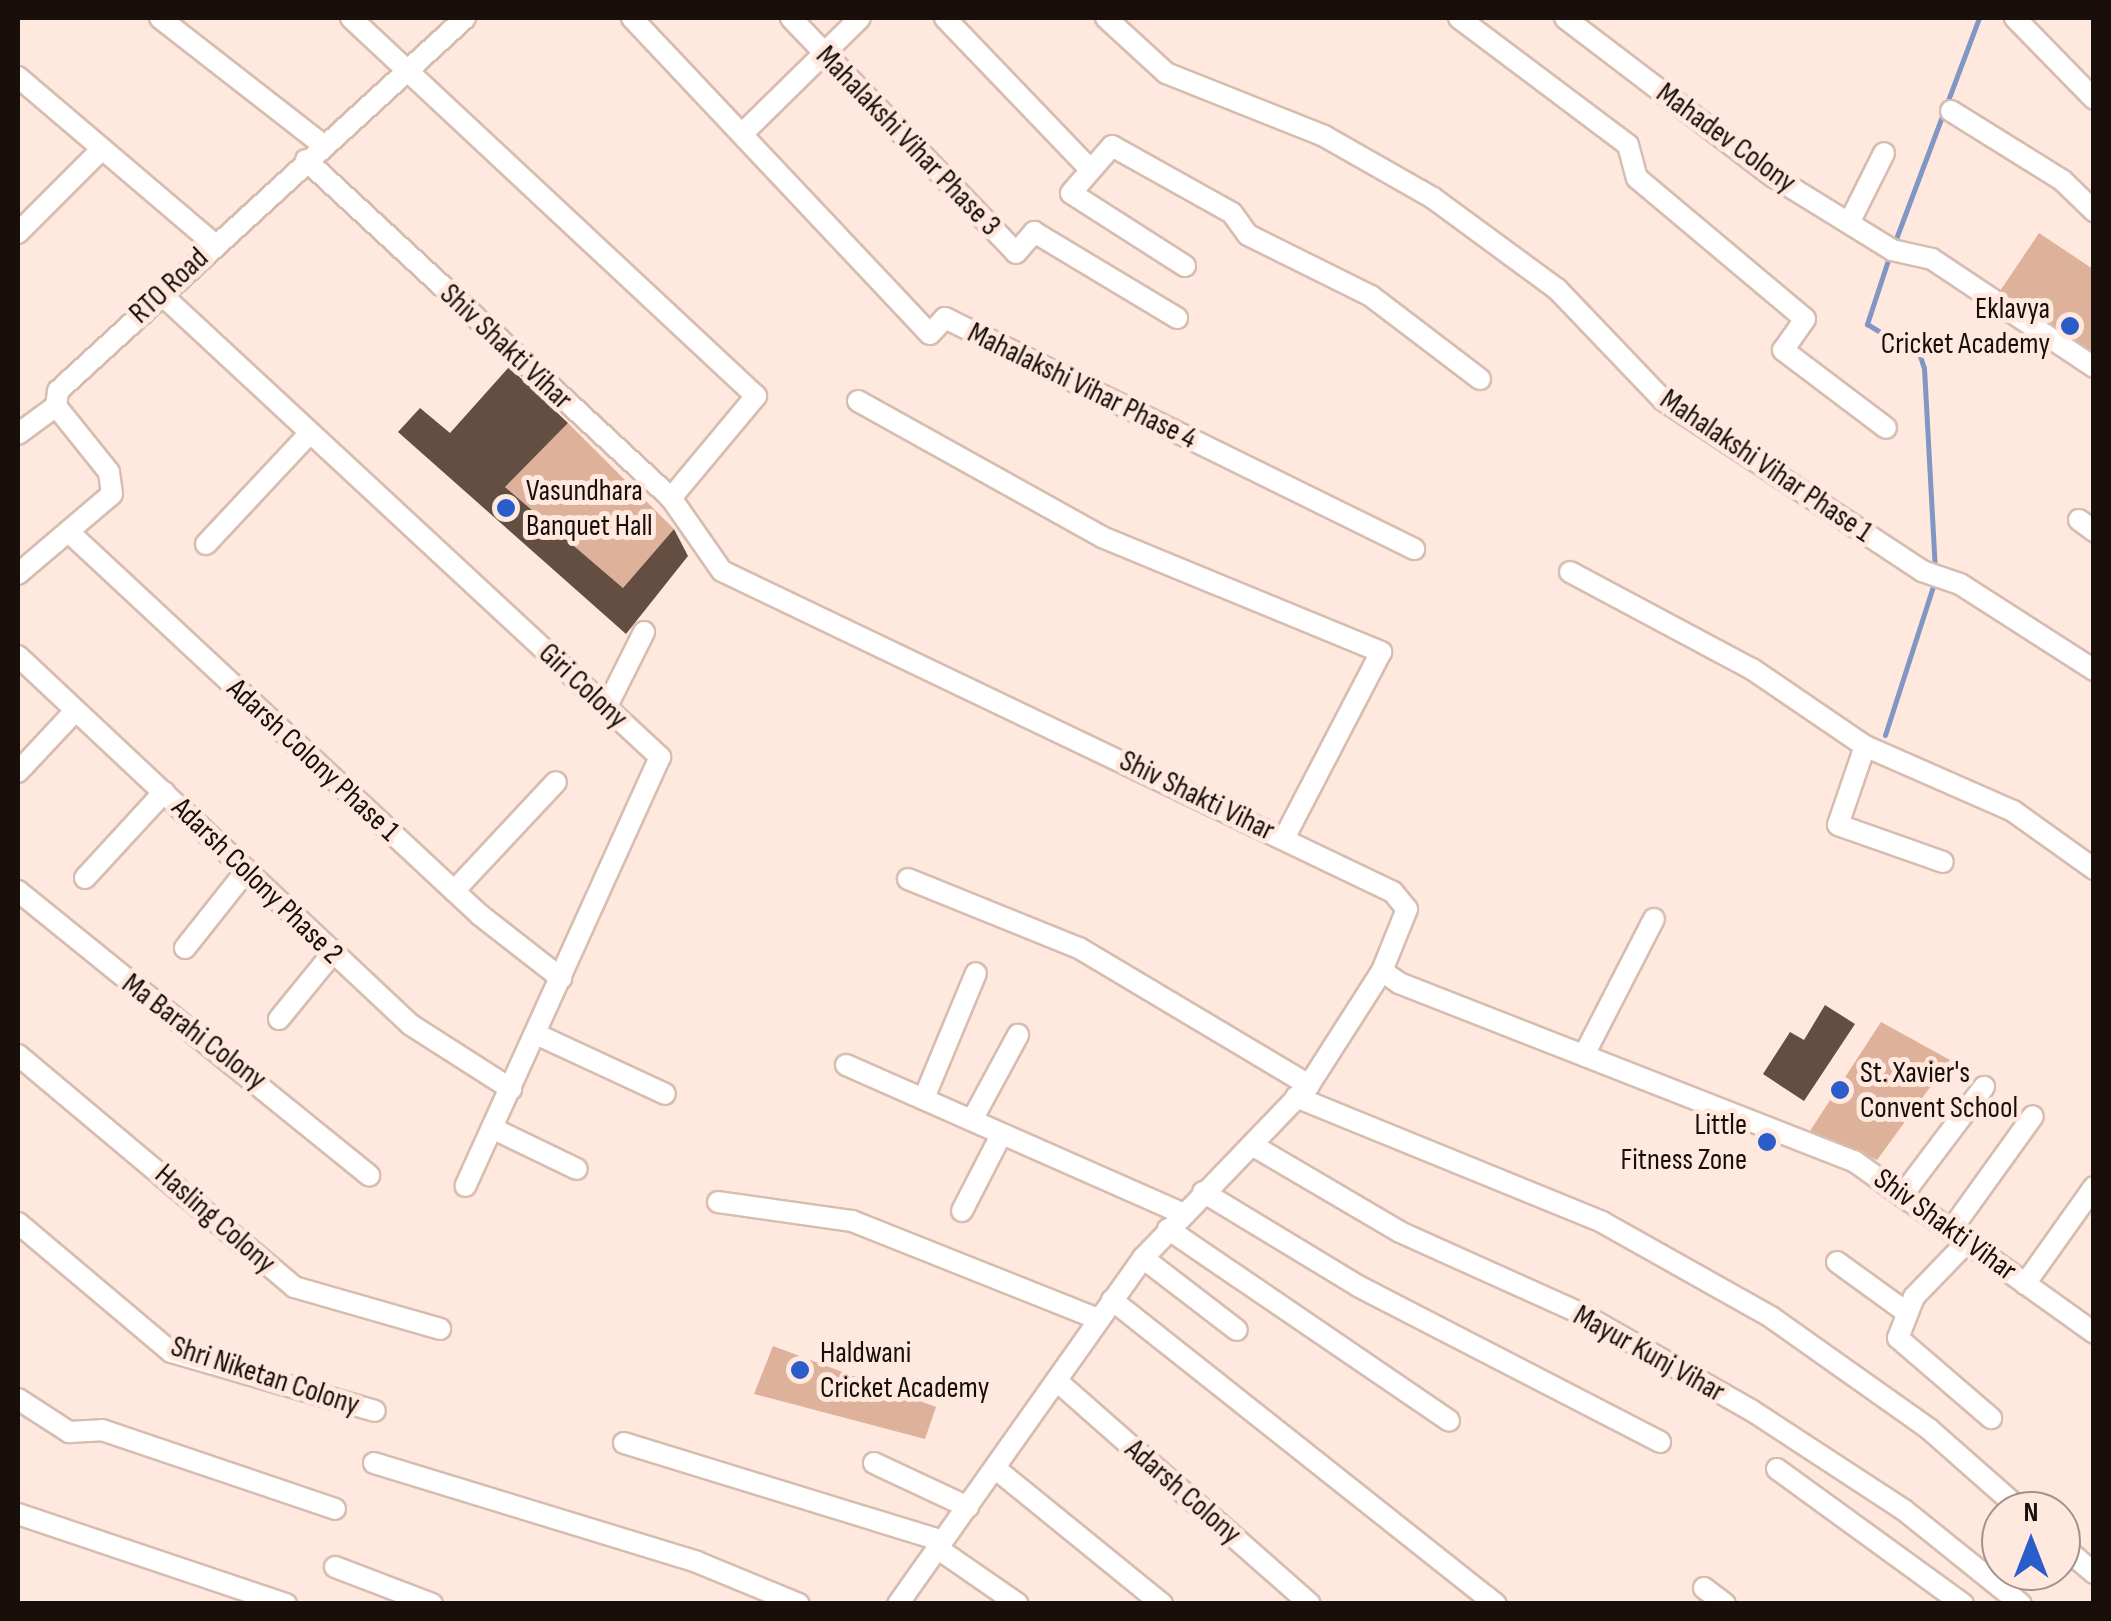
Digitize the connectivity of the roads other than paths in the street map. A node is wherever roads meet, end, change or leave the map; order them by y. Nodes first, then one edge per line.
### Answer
1 (160, 18) edge
2 (350, 18) edge
3 (465, 18) edge
4 (632, 18) edge
5 (790, 18) edge
6 (860, 18) edge
7 (945, 18) edge
8 (1106, 18) edge
9 (1459, 18) edge
10 (1565, 18) edge
11 (2015, 18) edge
12 (823, 52) junction
13 (412, 66) junction
14 (18, 77) edge
15 (2094, 99) edge
16 (1951, 111) dead end
17 (742, 134) junction
18 (323, 145) junction
19 (101, 150) junction
20 (1884, 154) dead end
21 (306, 160) junction
22 (1089, 168) junction
23 (2094, 211) edge
24 (1849, 223) junction
25 (18, 234) edge
26 (214, 244) junction
27 (1185, 266) dead end
28 (161, 294) junction
29 (1177, 318) dead end
30 (2094, 367) edge
31 (1480, 379) dead end
32 (858, 401) dead end
33 (56, 406) junction
34 (1886, 428) dead end
35 (18, 434) edge
36 (310, 434) junction
37 (671, 498) junction
38 (71, 534) junction
39 (206, 544) dead end
40 (1414, 548) dead end
41 (1570, 572) dead end
42 (18, 574) edge
43 (644, 632) dead end
44 (18, 656) edge
45 (2094, 670) edge
46 (606, 708) junction
47 (76, 711) junction
48 (1865, 746) junction
49 (18, 772) edge
50 (556, 782) dead end
51 (164, 792) junction
52 (1284, 838) junction
53 (1943, 862) dead end
54 (2094, 869) edge
55 (246, 871) junction
56 (84, 878) dead end
57 (908, 878) dead end
58 (18, 891) edge
59 (454, 891) junction
60 (1654, 919) dead end
61 (185, 948) dead end
62 (332, 954) junction
63 (1382, 971) junction
64 (976, 973) dead end
65 (561, 978) junction
66 (279, 1019) dead end
67 (536, 1034) junction
68 (1018, 1035) dead end
69 (18, 1055) edge
70 (1584, 1056) junction
71 (846, 1066) dead end
72 (1984, 1086) dead end
73 (510, 1089) junction
74 (1302, 1091) junction
75 (666, 1094) dead end
76 (924, 1098) junction
77 (2033, 1116) dead end
78 (972, 1120) junction
79 (492, 1128) junction
80 (1002, 1135) junction
81 (1252, 1144) junction
82 (577, 1169) dead end
83 (368, 1174) dead end
84 (465, 1186) dead end
85 (2094, 1187) edge
86 (1203, 1192) junction
87 (1904, 1194) junction
88 (718, 1202) dead end
89 (962, 1211) dead end
90 (1174, 1221) junction
91 (18, 1224) edge
92 (1960, 1236) junction
93 (1144, 1258) junction
94 (1837, 1262) dead end
95 (2026, 1284) junction
96 (1112, 1300) junction
97 (1906, 1312) junction
98 (1098, 1319) junction
99 (440, 1329) dead end
100 (1237, 1330) dead end
101 (2094, 1333) edge
102 (1056, 1381) junction
103 (18, 1399) edge
104 (375, 1412) dead end
105 (1991, 1418) dead end
106 (1450, 1420) dead end
107 (1660, 1442) dead end
108 (624, 1443) dead end
109 (374, 1463) dead end
110 (874, 1463) dead end
111 (996, 1469) junction
112 (1777, 1470) dead end
113 (2000, 1491) edge
114 (968, 1507) junction
115 (335, 1510) dead end
116 (18, 1514) edge
117 (939, 1545) junction
118 (335, 1567) dead end
119 (1704, 1588) dead end
120 (286, 1604) edge
121 (432, 1604) edge
122 (799, 1604) edge
123 (898, 1604) edge
124 (1018, 1604) edge
125 (1162, 1604) edge
126 (1310, 1604) edge
127 (1496, 1604) edge
128 (1725, 1604) edge
129 (1964, 1604) edge
130 (2021, 1604) edge

1 - 18 street
2 - 13 street
3 - 13 street, RTO Road
4 - 17 street, Mahalakshi Vihar Phase 4
5 - 12 street, Mahalakshi Vihar Phase 3
6 - 12 street
7 - 22 street
8 - 45 street, Mahalakshi Vihar Phase 1
9 - 34 street
10 - 24 street, Mahadev Colony
11 - 15 street
12 - 17 street
12 - 29 street, Mahalakshi Vihar Phase 3
13 - 18 street, RTO Road
13 - 37 street
14 - 19 street
16 - 23 street
17 - 40 street, Mahalakshi Vihar Phase 4
18 - 21 street, RTO Road
19 - 25 street
19 - 26 street
20 - 24 street
21 - 26 street, RTO Road
21 - 37 street, Shiv Shakti Vihar
22 - 27 street
22 - 31 street
24 - 30 street, Mahadev Colony
26 - 28 street, RTO Road
28 - 33 street, RTO Road
28 - 36 street, Giri Colony
32 - 52 street
33 - 35 street, RTO Road
33 - 38 street
36 - 39 street
36 - 46 street, Giri Colony
37 - 52 street, Shiv Shakti Vihar
38 - 42 street
38 - 59 street, Adarsh Colony Phase 1
41 - 48 street
43 - 46 street
44 - 47 street, Adarsh Colony Phase 2
46 - 65 street, Giri Colony
47 - 49 street
47 - 51 street, Adarsh Colony Phase 2
48 - 53 street
48 - 54 street
50 - 59 street
51 - 55 street, Adarsh Colony Phase 2
51 - 56 street
52 - 63 street, Shiv Shakti Vihar
55 - 61 street
55 - 62 street, Adarsh Colony Phase 2
57 - 74 street
58 - 83 street, Ma Barahi Colony
59 - 65 street, Adarsh Colony Phase 1
60 - 70 street
62 - 66 street
62 - 73 street, Adarsh Colony Phase 2
63 - 70 street, Shiv Shakti Vihar
63 - 74 street
64 - 76 street
65 - 67 street, Giri Colony
67 - 73 street, Giri Colony
67 - 75 street
68 - 78 street
69 - 99 street, Hasling Colony
70 - 87 street, Shiv Shakti Vihar
71 - 76 street
72 - 87 street
73 - 79 street, Giri Colony
74 - 81 street
74 - 113 street
76 - 78 street
77 - 92 street
78 - 80 street
79 - 82 street
79 - 84 street, Giri Colony
80 - 89 street
80 - 90 street
81 - 86 street
81 - 130 street, Mayur Kunj Vihar
85 - 95 street
86 - 90 street
86 - 107 street
87 - 92 street, Shiv Shakti Vihar
88 - 98 street
90 - 93 street
90 - 106 street
91 - 104 street, Shri Niketan Colony
92 - 95 street, Shiv Shakti Vihar
92 - 97 street
93 - 96 street
93 - 100 street
94 - 97 street
95 - 101 street, Shiv Shakti Vihar
96 - 98 street
96 - 127 street
97 - 105 street
98 - 102 street
102 - 111 street
102 - 126 street, Adarsh Colony
103 - 115 street
108 - 117 street
109 - 122 street
110 - 114 street
111 - 114 street
111 - 125 street
112 - 129 street
114 - 117 street
116 - 120 street
117 - 123 street
117 - 124 street
118 - 121 street
119 - 128 street

